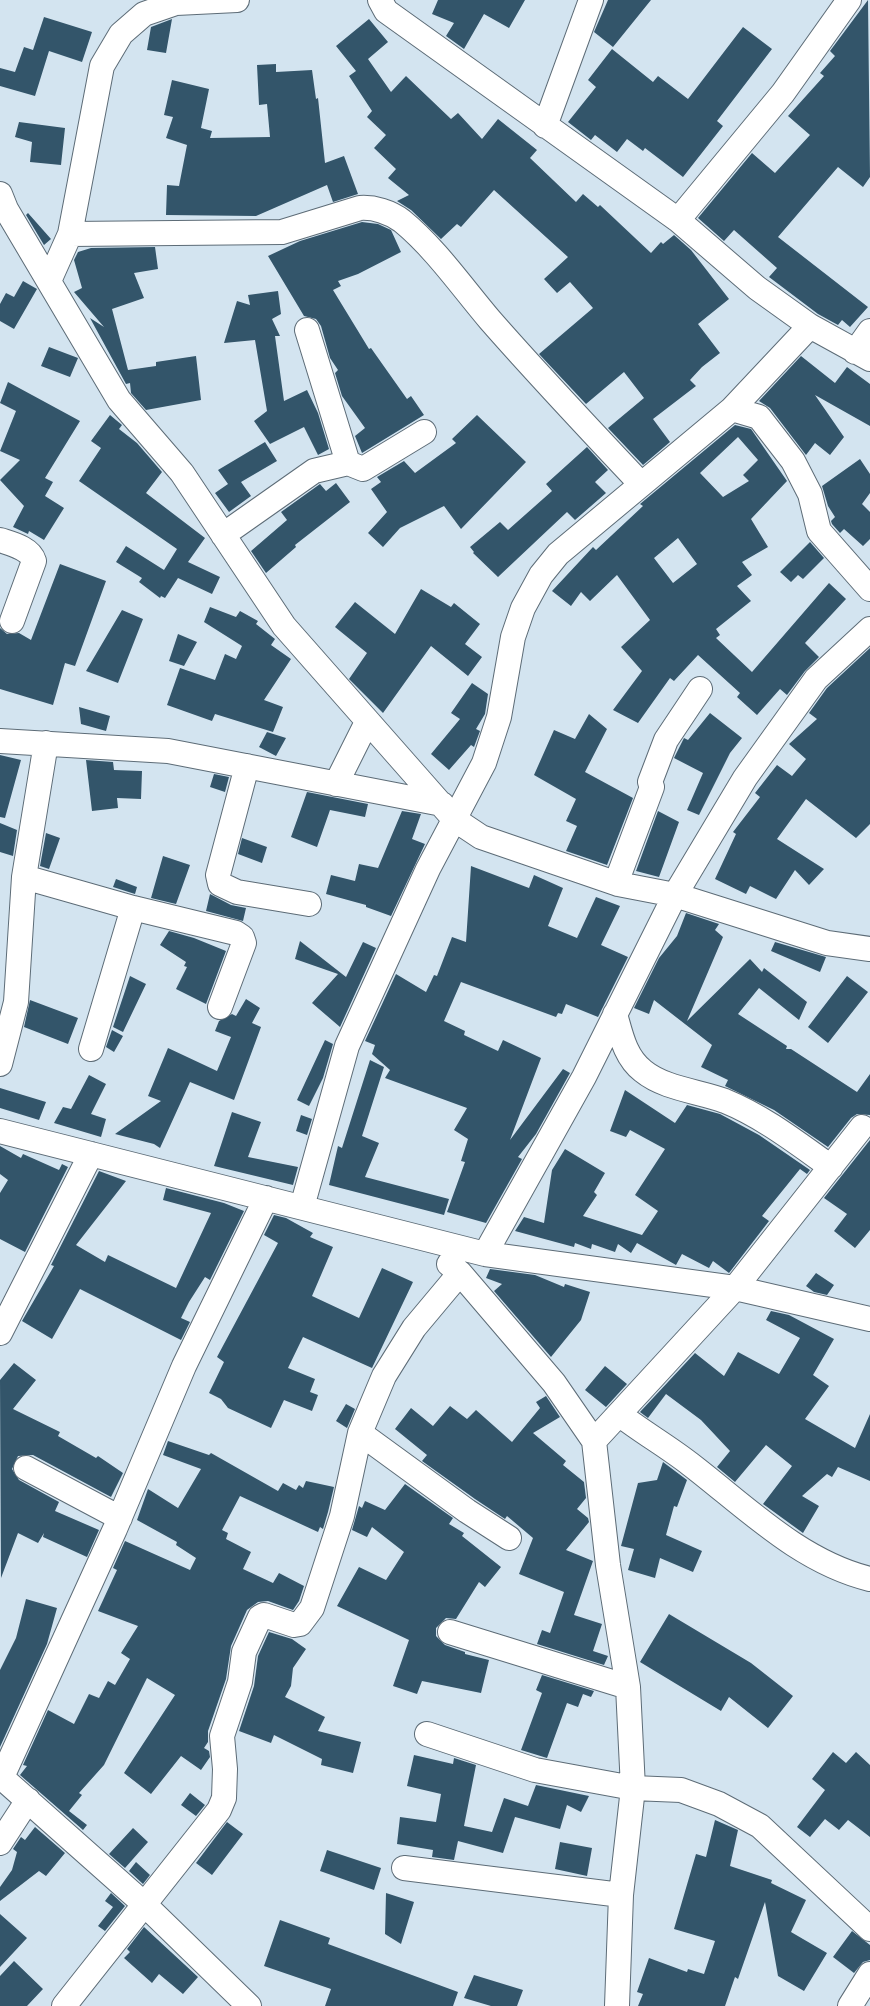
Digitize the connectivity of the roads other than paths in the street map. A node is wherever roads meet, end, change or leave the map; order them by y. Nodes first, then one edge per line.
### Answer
1 (237, 0) edge
2 (380, 0) edge
3 (591, 0) edge
4 (849, 0) edge
5 (545, 126) junction
6 (2, 208) edge
7 (678, 220) junction
8 (70, 234) junction
9 (50, 281) junction
10 (810, 326) junction
11 (307, 330) dead end
12 (870, 331) edge
13 (862, 356) edge
14 (732, 409) junction
15 (424, 432) dead end
16 (348, 463) junction
17 (641, 484) junction
18 (223, 535) junction
19 (0, 540) edge
20 (870, 589) edge
21 (12, 621) dead end
22 (870, 629) edge
23 (700, 689) dead end
24 (367, 722) junction
25 (0, 741) edge
26 (46, 743) junction
27 (247, 766) junction
28 (336, 784) junction
29 (448, 811) junction
30 (24, 877) junction
31 (618, 884) junction
32 (675, 895) junction
33 (309, 904) dead end
34 (133, 908) junction
35 (870, 949) edge
36 (220, 1007) dead end
37 (615, 1014) junction
38 (91, 1049) dead end
39 (0, 1064) edge
40 (862, 1127) dead end
41 (0, 1131) edge
42 (91, 1154) junction
43 (831, 1167) junction
44 (266, 1198) junction
45 (302, 1207) junction
46 (411, 1235) junction
47 (485, 1254) junction
48 (460, 1272) junction
49 (735, 1288) junction
50 (870, 1319) edge
51 (0, 1333) edge
52 (619, 1414) junction
53 (360, 1433) junction
54 (594, 1441) junction
55 (26, 1468) dead end
56 (120, 1518) junction
57 (509, 1538) dead end
58 (870, 1579) edge
59 (450, 1632) dead end
60 (628, 1687) junction
61 (426, 1734) dead end
62 (1, 1777) edge
63 (633, 1788) junction
64 (28, 1800) junction
65 (0, 1843) edge
66 (404, 1868) dead end
67 (621, 1895) junction
68 (143, 1903) junction
69 (870, 1929) edge
70 (870, 1974) edge
71 (64, 2006) edge
72 (249, 2006) edge
73 (617, 2006) edge
74 (850, 2006) edge

1 - 8 street
2 - 5 street
3 - 5 street
4 - 7 street
5 - 7 street
6 - 9 street
7 - 10 street
8 - 9 street
8 - 17 street
9 - 18 street
10 - 13 street
10 - 14 street
11 - 16 street
12 - 13 street
14 - 17 street
14 - 20 street
15 - 16 street
16 - 18 street
17 - 29 street
18 - 24 street
19 - 21 street
22 - 32 street
23 - 31 street
24 - 28 street
24 - 29 street
25 - 26 street
26 - 27 street
26 - 30 street
27 - 28 street
27 - 33 street
28 - 29 street
29 - 31 street
29 - 45 street
30 - 34 street
30 - 39 street
31 - 32 street
32 - 35 street
32 - 37 street
34 - 36 street
34 - 38 street
37 - 43 street
37 - 47 street
40 - 43 street
41 - 42 street
42 - 44 street
42 - 51 street
43 - 49 street
44 - 45 street
44 - 56 street
45 - 46 street
46 - 47 street
46 - 48 street
47 - 49 street
48 - 53 street
48 - 54 street
49 - 50 street
49 - 52 street
52 - 54 street
52 - 58 street
53 - 57 street
53 - 68 street
54 - 60 street
55 - 56 street
56 - 62 street
59 - 60 street
60 - 63 street
61 - 63 street
62 - 64 street
63 - 67 street
63 - 69 street
64 - 65 street
64 - 68 street
66 - 67 street
67 - 73 street
68 - 71 street
68 - 72 street
70 - 74 street

